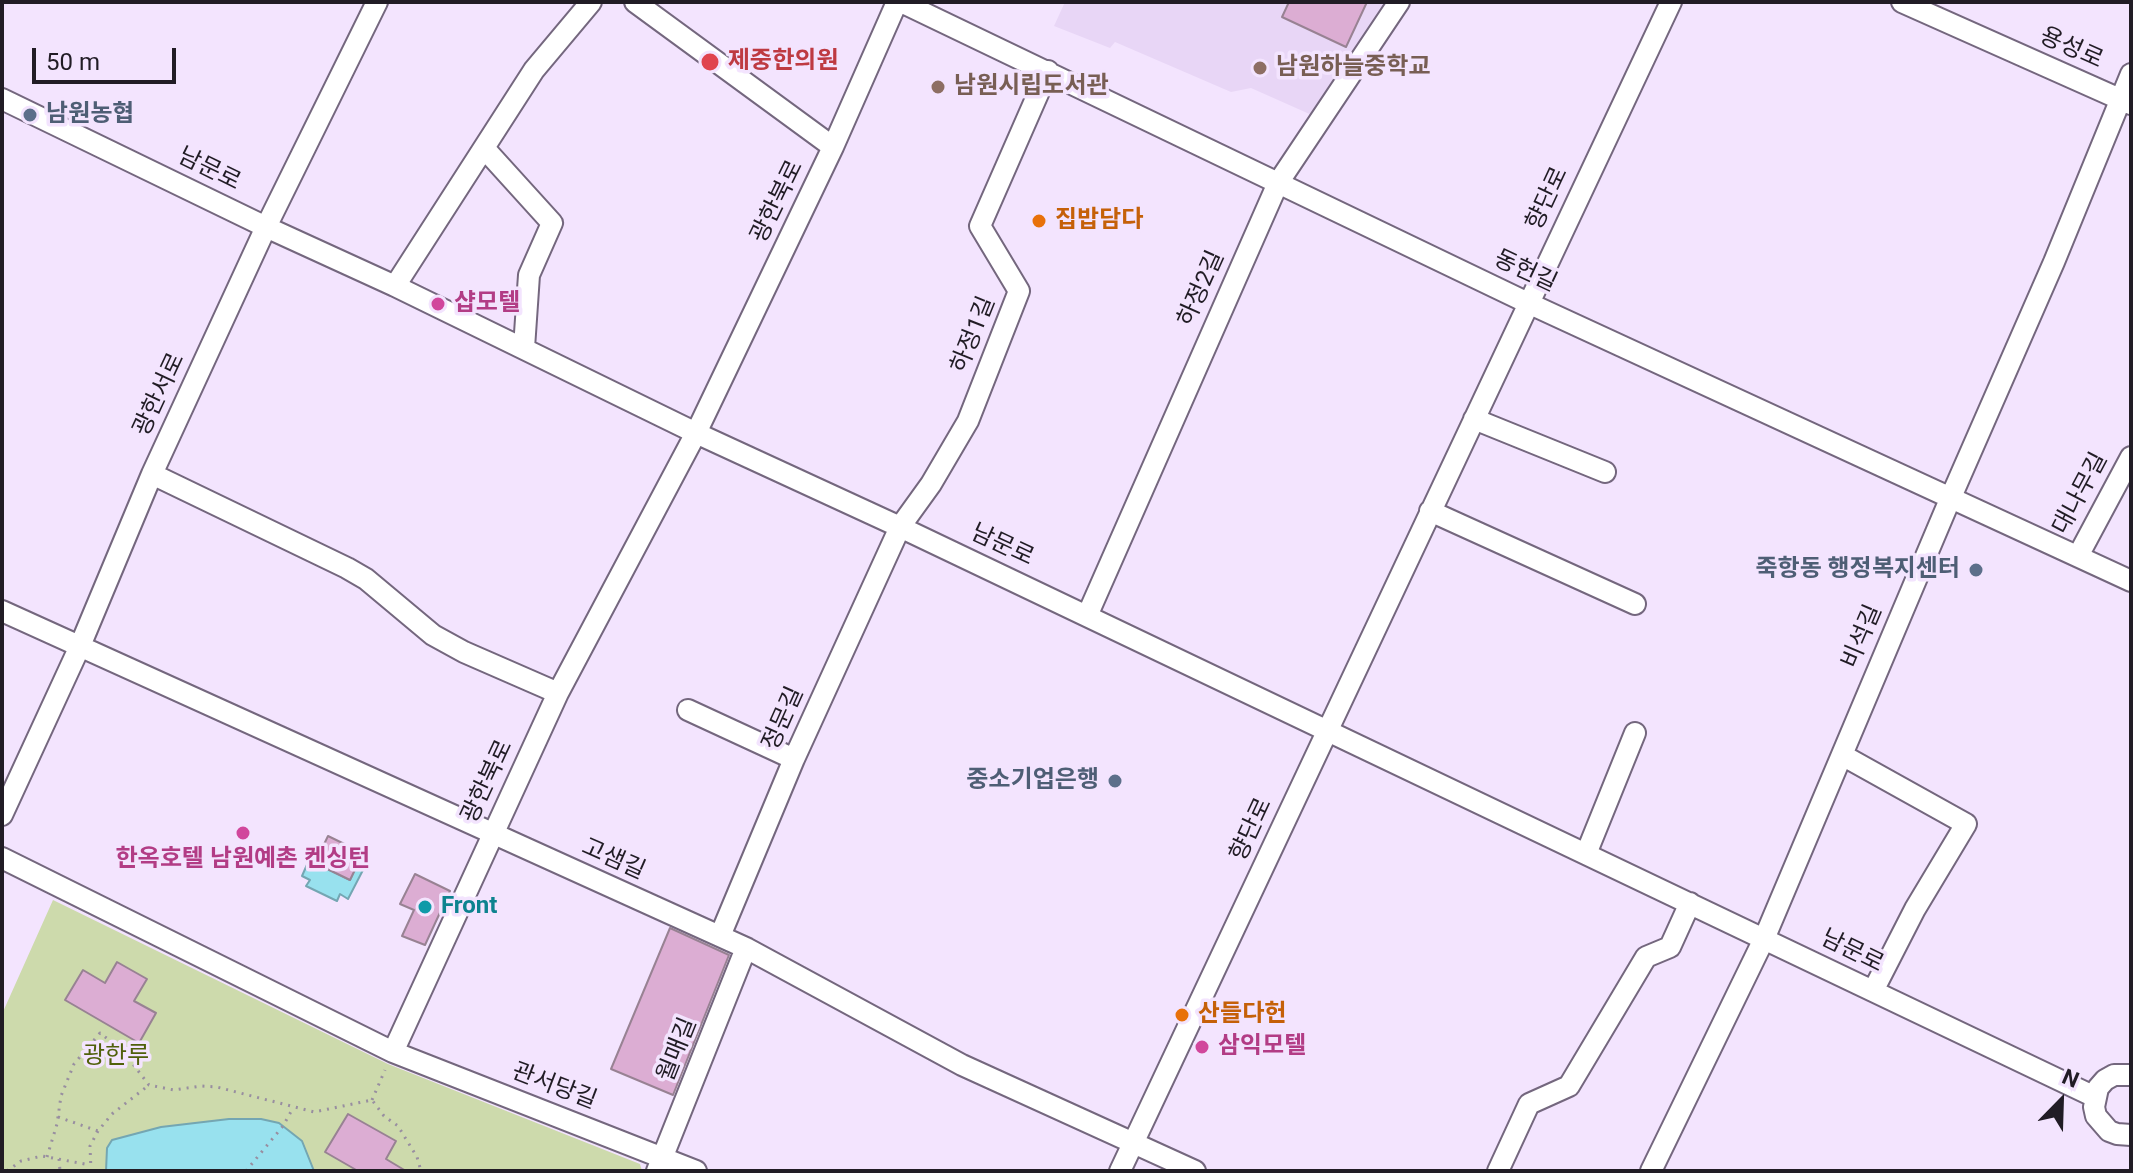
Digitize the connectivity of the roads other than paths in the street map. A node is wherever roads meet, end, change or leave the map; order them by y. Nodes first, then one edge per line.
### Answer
1 (377, 2) edge
2 (591, 2) edge
3 (635, 2) edge
4 (899, 2) edge
5 (1399, 2) edge
6 (1671, 2) edge
7 (1902, 2) edge
8 (1048, 71) junction
9 (2131, 74) edge
10 (2, 99) edge
11 (2126, 101) edge
12 (833, 147) junction
13 (484, 148) junction
14 (1278, 183) junction
15 (266, 227) junction
16 (395, 286) junction
17 (1528, 303) junction
18 (524, 348) junction
19 (1474, 419) junction
20 (696, 433) junction
21 (2131, 457) edge
22 (1605, 472) dead end
23 (152, 474) junction
24 (1951, 497) junction
25 (1430, 511) junction
26 (900, 527) junction
27 (2078, 556) junction
28 (2131, 581) edge
29 (1635, 604) dead end
30 (2, 611) edge
31 (1087, 616) junction
32 (80, 646) junction
33 (558, 693) junction
34 (688, 710) dead end
35 (1328, 730) junction
36 (1635, 733) dead end
37 (1842, 755) junction
38 (794, 759) junction
39 (2, 815) edge
40 (492, 835) junction
41 (1586, 854) junction
42 (2, 858) edge
43 (1690, 903) junction
44 (720, 936) junction
45 (1764, 939) junction
46 (746, 948) junction
47 (1873, 991) junction
48 (393, 1052) junction
49 (2131, 1075) edge
50 (2095, 1097) junction
51 (2131, 1135) edge
52 (1132, 1144) junction
53 (660, 1164) edge
54 (696, 1171) edge
55 (1120, 1171) edge
56 (1195, 1171) edge
57 (1498, 1171) edge
58 (1651, 1171) edge

1 - 15 street, 광한서로
2 - 13 street
3 - 12 street, 광한북로
4 - 8 street, 동헌길
4 - 12 street, 광한북로
5 - 14 street, 하정2길
6 - 17 street, 향단로
7 - 11 street, 용성로
8 - 14 street, 동헌길
8 - 26 street, 하정1길
9 - 11 street, 비석길
10 - 15 street, 남문로
11 - 24 street, 비석길
12 - 20 street, 광한북로
13 - 16 street
13 - 18 street
14 - 17 street, 동헌길
14 - 31 street, 하정2길
15 - 16 street, 남문로
15 - 23 street, 광한서로
16 - 18 street, 남문로
17 - 19 street, 향단로
17 - 24 street, 동헌길
18 - 20 street, 남문로
19 - 22 street
19 - 25 street, 향단로
20 - 26 street, 남문로
20 - 33 street, 광한북로
21 - 27 street, 대나무길
23 - 32 street, 광한서로
23 - 33 street
24 - 27 street, 동헌길
24 - 37 street, 비석길
25 - 29 street
25 - 35 street, 향단로
26 - 31 street, 남문로
26 - 38 street, 정문길
27 - 28 street, 동헌길
30 - 32 street, 고샘길
31 - 35 street, 남문로
32 - 39 street, 광한서로
32 - 40 street, 고샘길
33 - 40 street, 광한북로
34 - 38 street
35 - 41 street, 남문로
35 - 52 street, 향단로
36 - 41 street
37 - 45 street, 비석길
37 - 47 street
38 - 44 street, 정문길
40 - 44 street, 고샘길
40 - 48 street, 광한북로
41 - 43 street, 남문로
42 - 48 street
43 - 45 street, 남문로
43 - 57 street
44 - 46 street, 고샘길
45 - 47 street, 남문로
45 - 58 street, 비석길
46 - 52 street, 고샘길
46 - 53 street, 월매길
47 - 50 street, 남문로
48 - 53 street, 관서당길
49 - 50 street
50 - 51 street
52 - 55 street, 향단로
52 - 56 street, 고샘길
53 - 54 street, 관서당길

